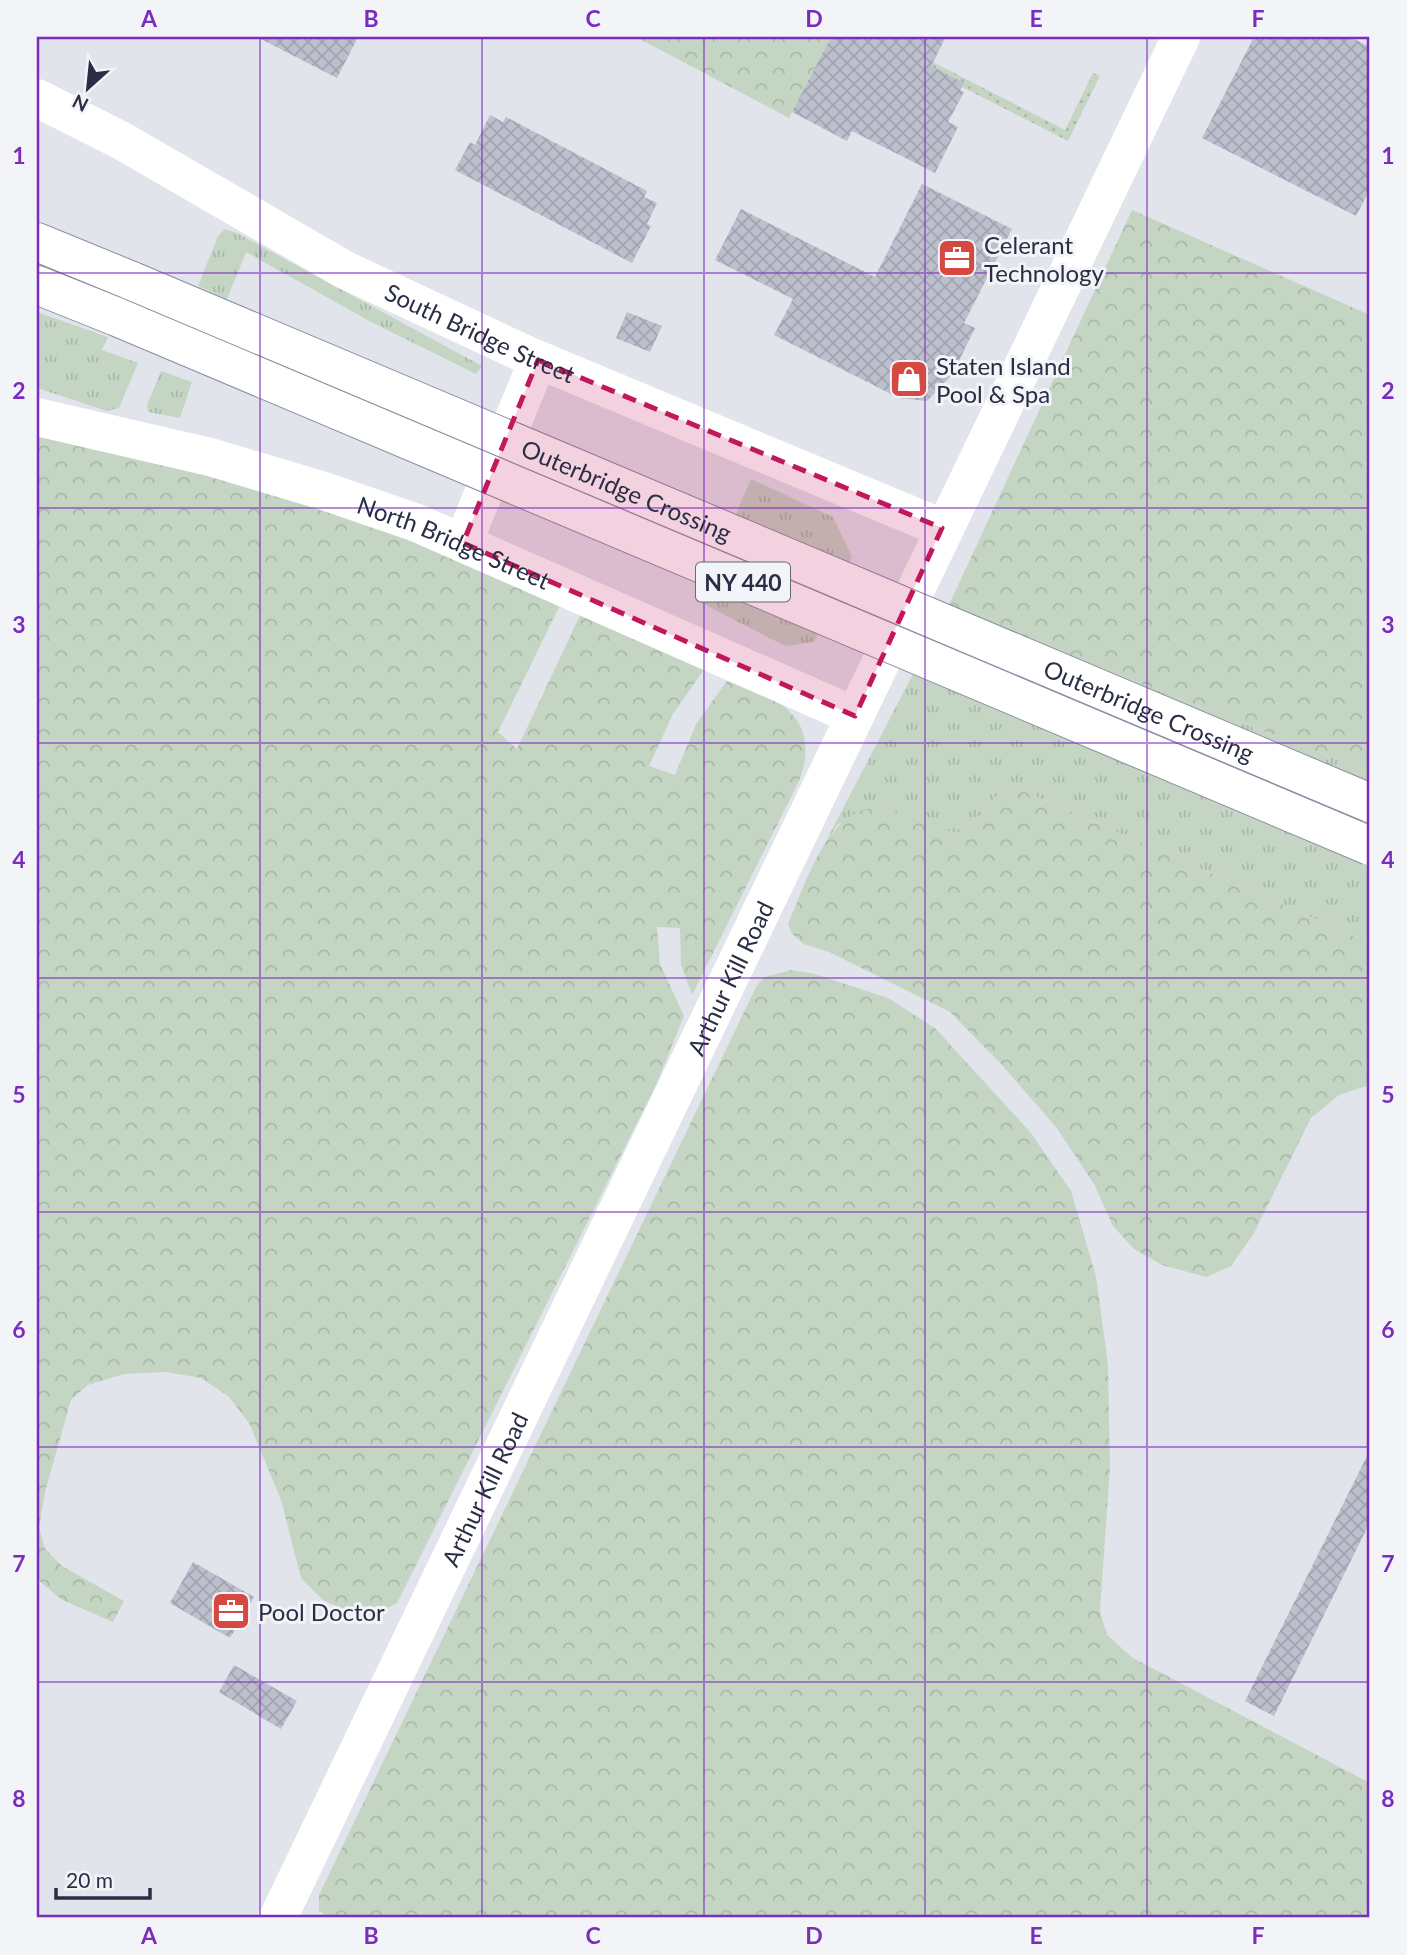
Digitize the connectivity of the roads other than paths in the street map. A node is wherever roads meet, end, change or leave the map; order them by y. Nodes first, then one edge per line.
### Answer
1 (1181, 37) edge
2 (37, 98) edge
3 (37, 242) edge
4 (37, 285) edge
5 (538, 360) junction
6 (37, 418) edge
7 (942, 528) junction
8 (463, 543) junction
9 (855, 716) junction
10 (1370, 803) edge
11 (1370, 846) edge
12 (278, 1918) edge

1 - 7 main road, Arthur Kill Road
2 - 5 main road, South Bridge Street
3 - 10 main road, Outerbridge Crossing / NY 440, bridge
4 - 11 main road, Outerbridge Crossing / NY 440, bridge
5 - 7 main road, South Bridge Street
5 - 8 main road
6 - 8 main road, North Bridge Street
7 - 9 main road, Arthur Kill Road
8 - 9 main road, North Bridge Street
9 - 12 main road, Arthur Kill Road

